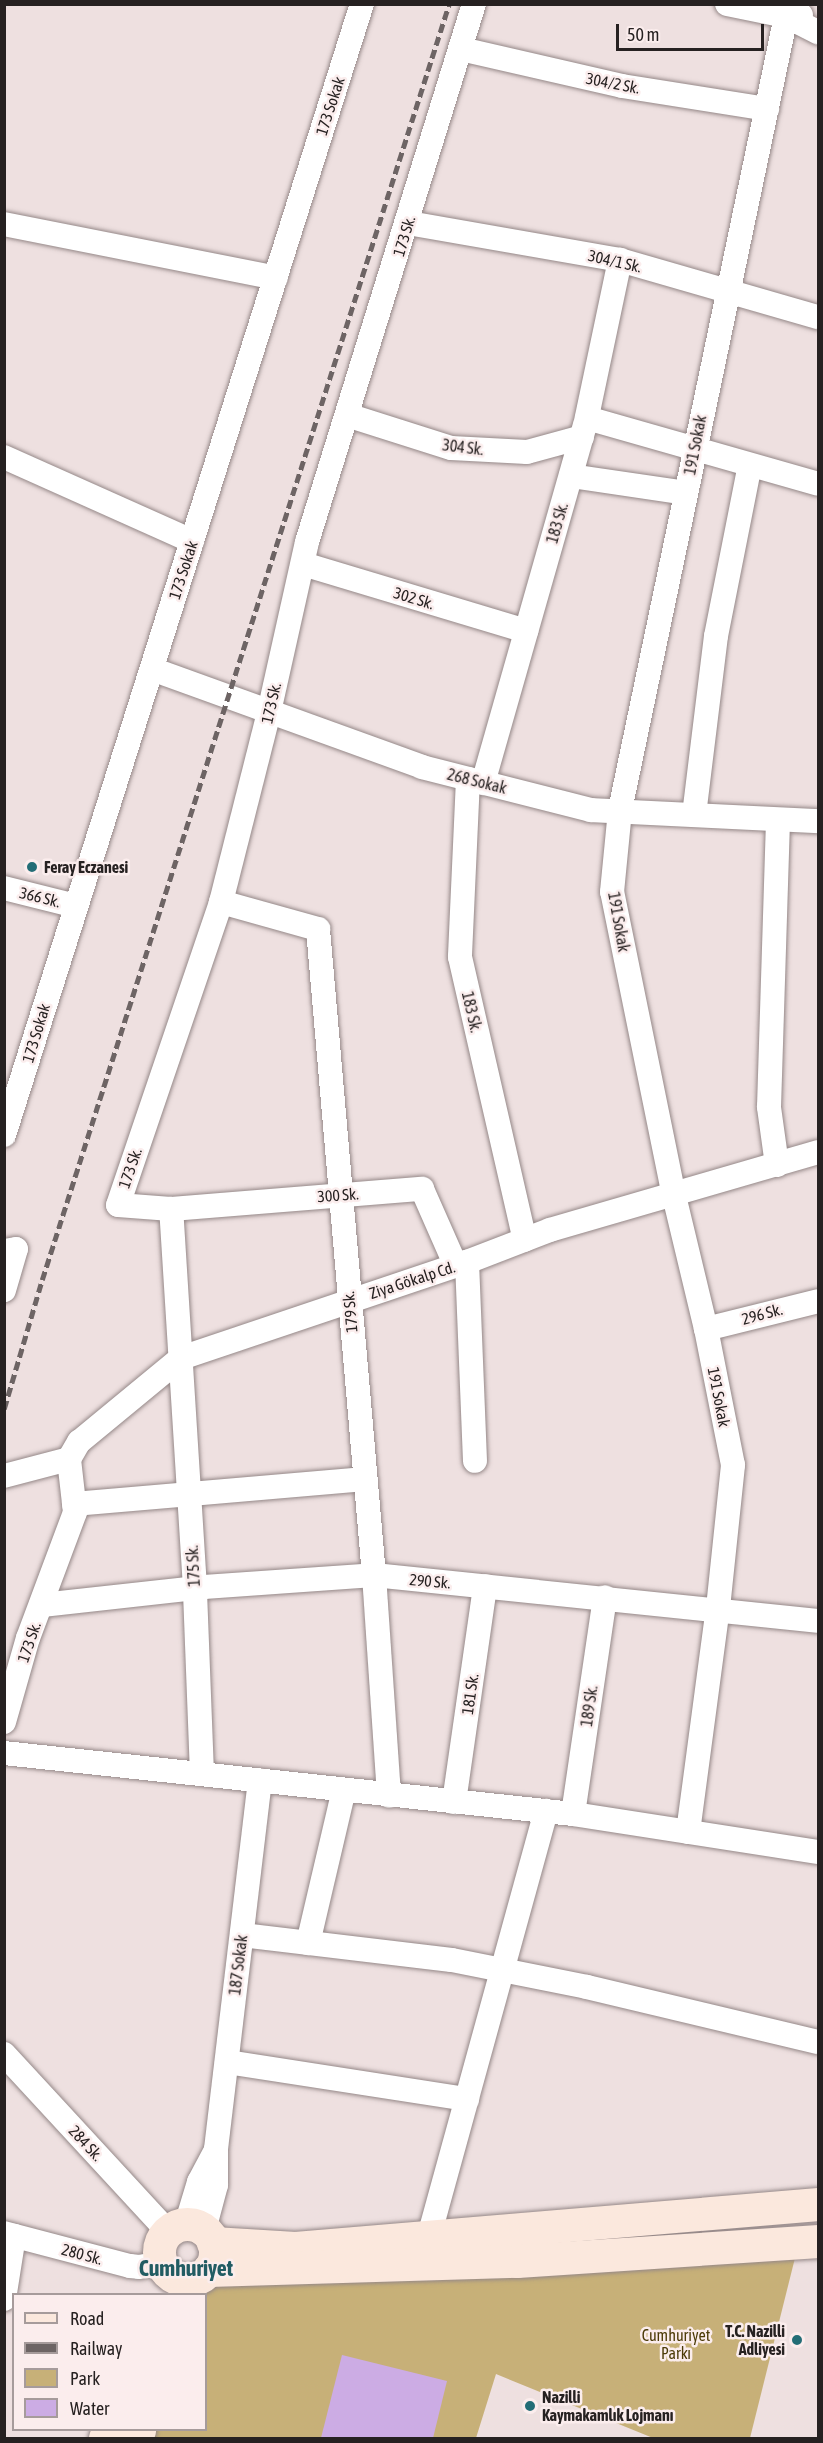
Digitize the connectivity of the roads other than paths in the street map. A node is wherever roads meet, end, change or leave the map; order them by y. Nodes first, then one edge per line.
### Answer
1 (363, 4) edge
2 (474, 4) edge
3 (727, 4) edge
4 (819, 14) edge
5 (786, 16) junction
6 (819, 32) edge
7 (460, 50) junction
8 (767, 109) junction
9 (408, 223) junction
10 (4, 224) edge
11 (620, 260) junction
12 (276, 278) junction
13 (729, 291) junction
14 (819, 317) edge
15 (347, 415) junction
16 (585, 428) junction
17 (694, 446) junction
18 (5, 460) edge
19 (750, 465) junction
20 (571, 476) junction
21 (819, 484) edge
22 (686, 493) junction
23 (192, 541) junction
24 (303, 564) junction
25 (526, 631) junction
26 (152, 669) junction
27 (269, 712) junction
28 (476, 781) junction
29 (620, 810) junction
30 (694, 815) junction
31 (778, 820) junction
32 (819, 821) edge
33 (4, 888) edge
34 (221, 902) junction
35 (76, 906) junction
36 (4, 1135) edge
37 (819, 1152) edge
38 (777, 1165) junction
39 (341, 1194) junction
40 (674, 1196) junction
41 (171, 1209) junction
42 (525, 1240) junction
43 (4, 1251) edge
44 (461, 1264) junction
45 (4, 1290) edge
46 (348, 1300) junction
47 (819, 1301) edge
48 (706, 1329) junction
49 (181, 1358) junction
50 (69, 1459) junction
51 (475, 1461) dead end
52 (4, 1476) edge
53 (365, 1479) junction
54 (189, 1494) junction
55 (74, 1504) junction
56 (374, 1575) junction
57 (486, 1586) junction
58 (195, 1588) junction
59 (606, 1597) junction
60 (42, 1605) junction
61 (718, 1608) junction
62 (819, 1621) edge
63 (4, 1722) edge
64 (4, 1753) edge
65 (202, 1774) junction
66 (260, 1781) junction
67 (344, 1790) junction
68 (389, 1795) junction
69 (454, 1802) junction
70 (546, 1811) junction
71 (573, 1814) junction
72 (688, 1832) junction
73 (819, 1851) edge
74 (242, 1935) junction
75 (308, 1943) junction
76 (502, 1970) junction
77 (819, 2042) edge
78 (4, 2054) edge
79 (227, 2062) junction
80 (467, 2099) junction
81 (819, 2204) edge
82 (9, 2234) edge
83 (429, 2236) junction
84 (819, 2241) edge
85 (184, 2260) edge
86 (4, 2299) edge

1 - 12 street, 173 Sokak
2 - 7 street, 173 Sk.
3 - 5 street
4 - 5 street
5 - 6 street
5 - 8 street, 191 Sokak
7 - 8 street, 304/2 Sk.
7 - 9 street, 173 Sk.
8 - 13 street, 191 Sokak
9 - 11 street, 304/1 Sk.
9 - 15 street, 173 Sk.
10 - 12 street
11 - 13 street, 304/1 Sk.
11 - 16 street, 183 Sk.
12 - 23 street, 173 Sokak
13 - 14 street, 304/1 Sk.
13 - 17 street, 191 Sokak
15 - 16 street, 304 Sk.
15 - 24 street, 173 Sk.
16 - 17 street, 304 Sk.
16 - 20 street, 183 Sk.
17 - 19 street, 304 Sk.
17 - 22 street, 191 Sokak
18 - 23 street
19 - 21 street, 304 Sk.
19 - 30 street
20 - 22 street
20 - 25 street, 183 Sk.
22 - 29 street, 191 Sokak
23 - 26 street, 173 Sokak
24 - 25 street, 302 Sk.
24 - 27 street, 173 Sk.
25 - 28 street, 183 Sk.
26 - 27 street, 268 Sokak
26 - 35 street, 173 Sokak
27 - 28 street, 268 Sokak
27 - 34 street, 173 Sk.
28 - 29 street, 268 Sokak
28 - 42 street, 183 Sk.
29 - 30 street, 268 Sokak
29 - 40 street, 191 Sokak
30 - 31 street, 268 Sokak
31 - 32 street, 268 Sokak
31 - 38 street
33 - 35 street, 366 Sk.
34 - 39 street, 179 Sk.
34 - 41 street, 173 Sk.
35 - 36 street, 173 Sokak
37 - 38 street, Ziya Gökalp Cd.
38 - 40 street, Ziya Gökalp Cd.
39 - 41 street, 300 Sk.
39 - 44 street, 300 Sk.
39 - 46 street, 179 Sk.
40 - 42 street, Ziya Gökalp Cd.
40 - 48 street, 191 Sokak
41 - 49 street
42 - 44 street, Ziya Gökalp Cd.
43 - 45 street
44 - 46 street, Ziya Gökalp Cd.
44 - 51 street, 300 Sk.
46 - 49 street, Ziya Gökalp Cd.
46 - 53 street, 179 Sk.
47 - 48 street, 296 Sk.
48 - 61 street, 191 Sokak
49 - 50 street, Ziya Gökalp Cd.
49 - 54 street, 175 Sk.
50 - 52 street
50 - 55 street, 173 Sk.
53 - 54 street
53 - 56 street, 179 Sk.
54 - 55 street
54 - 58 street, 175 Sk.
55 - 60 street, 173 Sk.
56 - 57 street, 290 Sk.
56 - 58 street, 290 Sk.
56 - 68 street, 179 Sk.
57 - 59 street, 290 Sk.
57 - 69 street, 181 Sk.
58 - 60 street, 290 Sk.
58 - 65 street, 175 Sk.
59 - 61 street, 290 Sk.
59 - 71 street, 189 Sk.
60 - 63 street, 173 Sk.
61 - 62 street, 290 Sk.
61 - 72 street, 191 Sokak
64 - 65 street
65 - 66 street
66 - 67 street
66 - 74 street, 187 Sokak
67 - 68 street
67 - 75 street
68 - 69 street
69 - 70 street
70 - 71 street
70 - 76 street
71 - 72 street
72 - 73 street
74 - 75 street
74 - 79 street, 187 Sokak
75 - 76 street
76 - 77 street
76 - 80 street
78 - 85 street, 284 Sk.
79 - 80 street
79 - 85 street, 187 Sokak
80 - 83 street
81 - 83 main road
82 - 85 street, 280 Sk.
82 - 86 street
83 - 85 main road
84 - 85 main road

